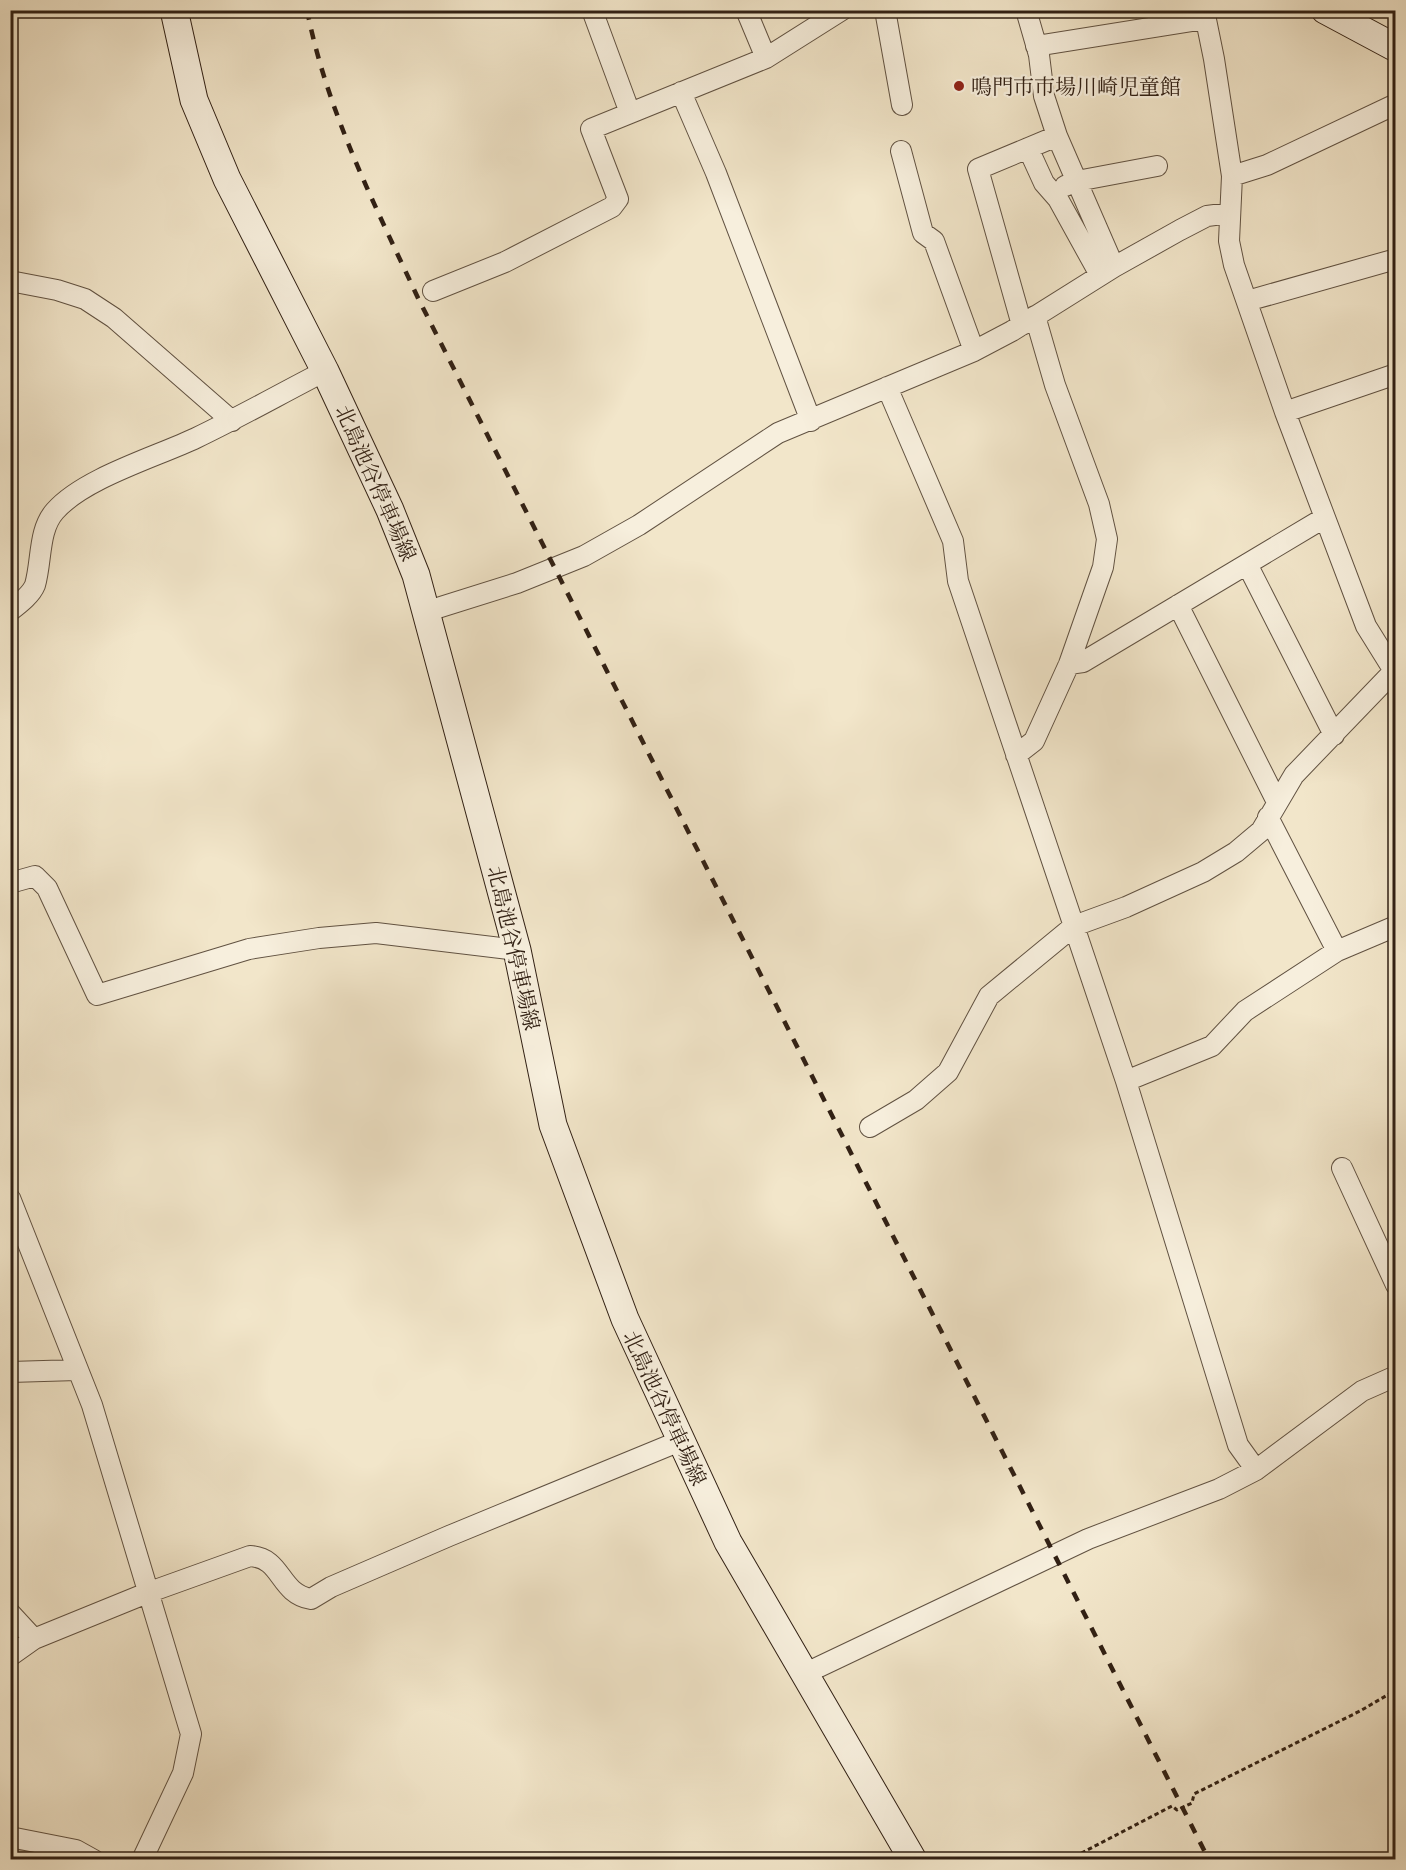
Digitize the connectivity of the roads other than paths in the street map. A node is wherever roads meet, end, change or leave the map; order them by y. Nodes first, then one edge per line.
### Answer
1 (174, 10) edge
2 (592, 10) edge
3 (746, 10) edge
4 (842, 10) edge
5 (885, 10) edge
6 (1026, 10) edge
7 (1325, 10) edge
8 (1204, 15) edge
9 (1036, 46) junction
10 (1395, 48) edge
11 (766, 58) junction
12 (681, 92) junction
13 (902, 105) dead end
14 (1395, 105) edge
15 (630, 113) junction
16 (1058, 136) junction
17 (1028, 148) junction
18 (902, 152) dead end
19 (1157, 166) dead end
20 (1232, 176) junction
21 (1077, 181) junction
22 (1052, 191) junction
23 (1230, 213) junction
24 (1395, 259) edge
25 (1107, 271) junction
26 (10, 281) edge
27 (433, 291) dead end
28 (1247, 301) junction
29 (1028, 321) junction
30 (974, 351) junction
31 (325, 370) junction
32 (1395, 374) edge
33 (887, 387) junction
34 (1285, 412) junction
35 (232, 421) junction
36 (811, 421) junction
37 (1324, 519) junction
38 (1247, 564) junction
39 (1178, 605) junction
40 (10, 611) edge
41 (428, 611) junction
42 (1069, 664) junction
43 (1395, 670) edge
44 (1334, 735) junction
45 (1016, 755) junction
46 (1273, 809) junction
47 (10, 883) edge
48 (1074, 926) junction
49 (1395, 926) edge
50 (517, 950) junction
51 (1337, 951) junction
52 (1126, 1081) junction
53 (870, 1127) dead end
54 (1342, 1168) dead end
55 (10, 1198) edge
56 (1395, 1286) edge
57 (77, 1370) junction
58 (10, 1372) edge
59 (1395, 1376) edge
60 (680, 1441) junction
61 (1256, 1470) junction
62 (147, 1593) junction
63 (10, 1613) edge
64 (34, 1639) junction
65 (10, 1656) edge
66 (804, 1674) junction
67 (10, 1836) edge
68 (94, 1860) edge
69 (142, 1860) edge
70 (913, 1860) edge

1 - 31 main road, 北島池谷停車場線
2 - 15 street
3 - 11 street
4 - 11 street
5 - 13 street
6 - 9 street
7 - 10 main road
8 - 9 street
8 - 20 street
9 - 16 street
11 - 12 street
12 - 15 street
12 - 36 street
14 - 20 street
15 - 27 street
16 - 17 street
16 - 21 street
17 - 22 street
17 - 29 street
18 - 30 street
19 - 21 street
20 - 23 street
21 - 22 street
21 - 25 street
22 - 25 street
23 - 25 street
23 - 28 street
24 - 28 street
25 - 29 street
26 - 35 street
28 - 34 street
29 - 30 street
29 - 42 street
30 - 33 street
31 - 35 street
31 - 41 main road, 北島池谷停車場線
32 - 34 street
33 - 36 street
33 - 45 street
34 - 37 street
35 - 40 street
36 - 41 street
37 - 38 street
37 - 43 street
38 - 39 street
38 - 44 street
39 - 42 street
39 - 46 street
41 - 50 main road, 北島池谷停車場線
42 - 45 street
43 - 44 street
44 - 46 street
45 - 48 street
46 - 48 street
46 - 51 street
47 - 50 street
48 - 52 street
48 - 53 street
49 - 51 street
50 - 60 main road, 北島池谷停車場線
51 - 52 street
52 - 61 street
54 - 56 street
55 - 57 street
57 - 58 street
57 - 62 street
59 - 61 street
60 - 62 street
60 - 66 main road, 北島池谷停車場線
61 - 66 street
62 - 64 street
62 - 69 street
63 - 64 street
64 - 65 street
66 - 70 main road, 北島池谷停車場線
67 - 68 street

